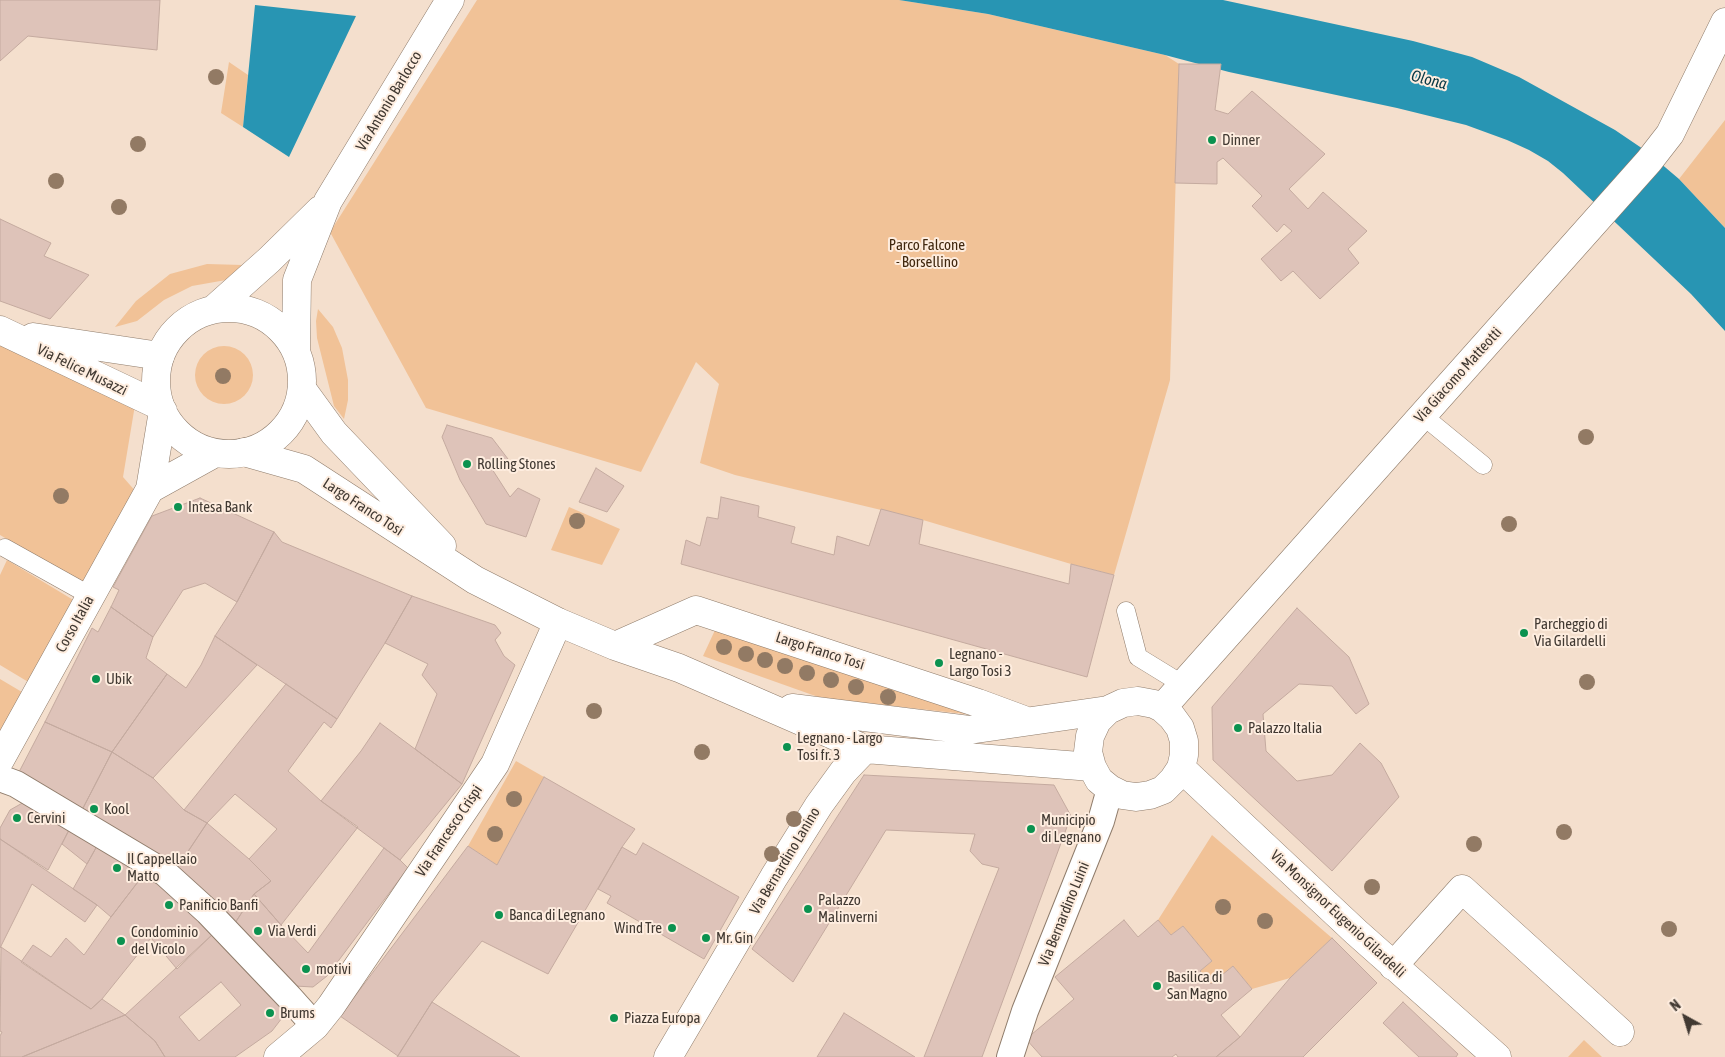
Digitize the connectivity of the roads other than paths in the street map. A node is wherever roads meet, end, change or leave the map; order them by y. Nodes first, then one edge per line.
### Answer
1 (450, 0) edge
2 (1725, 22) edge
3 (328, 201) junction
4 (214, 309) junction
5 (2, 331) edge
6 (296, 351) junction
7 (160, 356) junction
8 (302, 390) junction
9 (162, 409) junction
10 (1422, 415) junction
11 (244, 452) junction
12 (215, 453) junction
13 (1483, 465) dead end
14 (150, 488) junction
15 (5, 548) dead end
16 (475, 580) junction
17 (91, 596) junction
18 (1126, 611) dead end
19 (558, 622) junction
20 (616, 646) junction
21 (1182, 684) junction
22 (764, 705) junction
23 (1162, 708) junction
24 (1108, 710) junction
25 (1028, 721) junction
26 (865, 749) junction
27 (0, 760) edge
28 (1092, 767) junction
29 (1181, 768) junction
30 (0, 778) edge
31 (1110, 789) junction
32 (1393, 966) junction
33 (315, 1026) junction
34 (1620, 1032) dead end
35 (279, 1057) edge
36 (668, 1057) edge
37 (1010, 1057) edge
38 (1497, 1057) edge

1 - 3 street, Via Antonio Barlocco
2 - 10 street, Via Giacomo Matteotti
3 - 4 street, Via Antonio Barlocco
3 - 6 street, Via Antonio Barlocco
4 - 6 street
4 - 7 street
5 - 7 street, Via Felice Musazzi
5 - 9 street, Via Felice Musazzi
6 - 8 street
7 - 9 street
8 - 11 street
8 - 16 street, Largo Franco Tosi
9 - 12 street
9 - 14 street, Corso Italia
10 - 13 lane
10 - 21 street, Via Giacomo Matteotti
11 - 12 street
11 - 16 street, Largo Franco Tosi
12 - 14 street
14 - 17 street, Corso Italia
15 - 17 lane
16 - 19 street, Largo Franco Tosi
17 - 27 street, Corso Italia
18 - 21 lane
19 - 20 street, Largo Franco Tosi
19 - 33 street, Via Francesco Crispi
20 - 22 street, Largo Franco Tosi
20 - 25 street, Largo Franco Tosi
21 - 23 street, Via Giacomo Matteotti
22 - 25 street, Largo Franco Tosi
22 - 26 street, Largo Franco Tosi
23 - 24 street, Largo Franco Tosi
23 - 29 street
24 - 25 street, Largo Franco Tosi
24 - 28 street
26 - 28 street, Largo Franco Tosi
26 - 36 street, Via Bernardino Lanino
28 - 31 street
29 - 31 street
29 - 32 street, Via Monsignor Eugenio Gilardelli
30 - 33 street
31 - 37 street, Via Bernardino Luini
32 - 34 street
32 - 38 street, Via Monsignor Eugenio Gilardelli
33 - 35 street, Via Francesco Crispi

